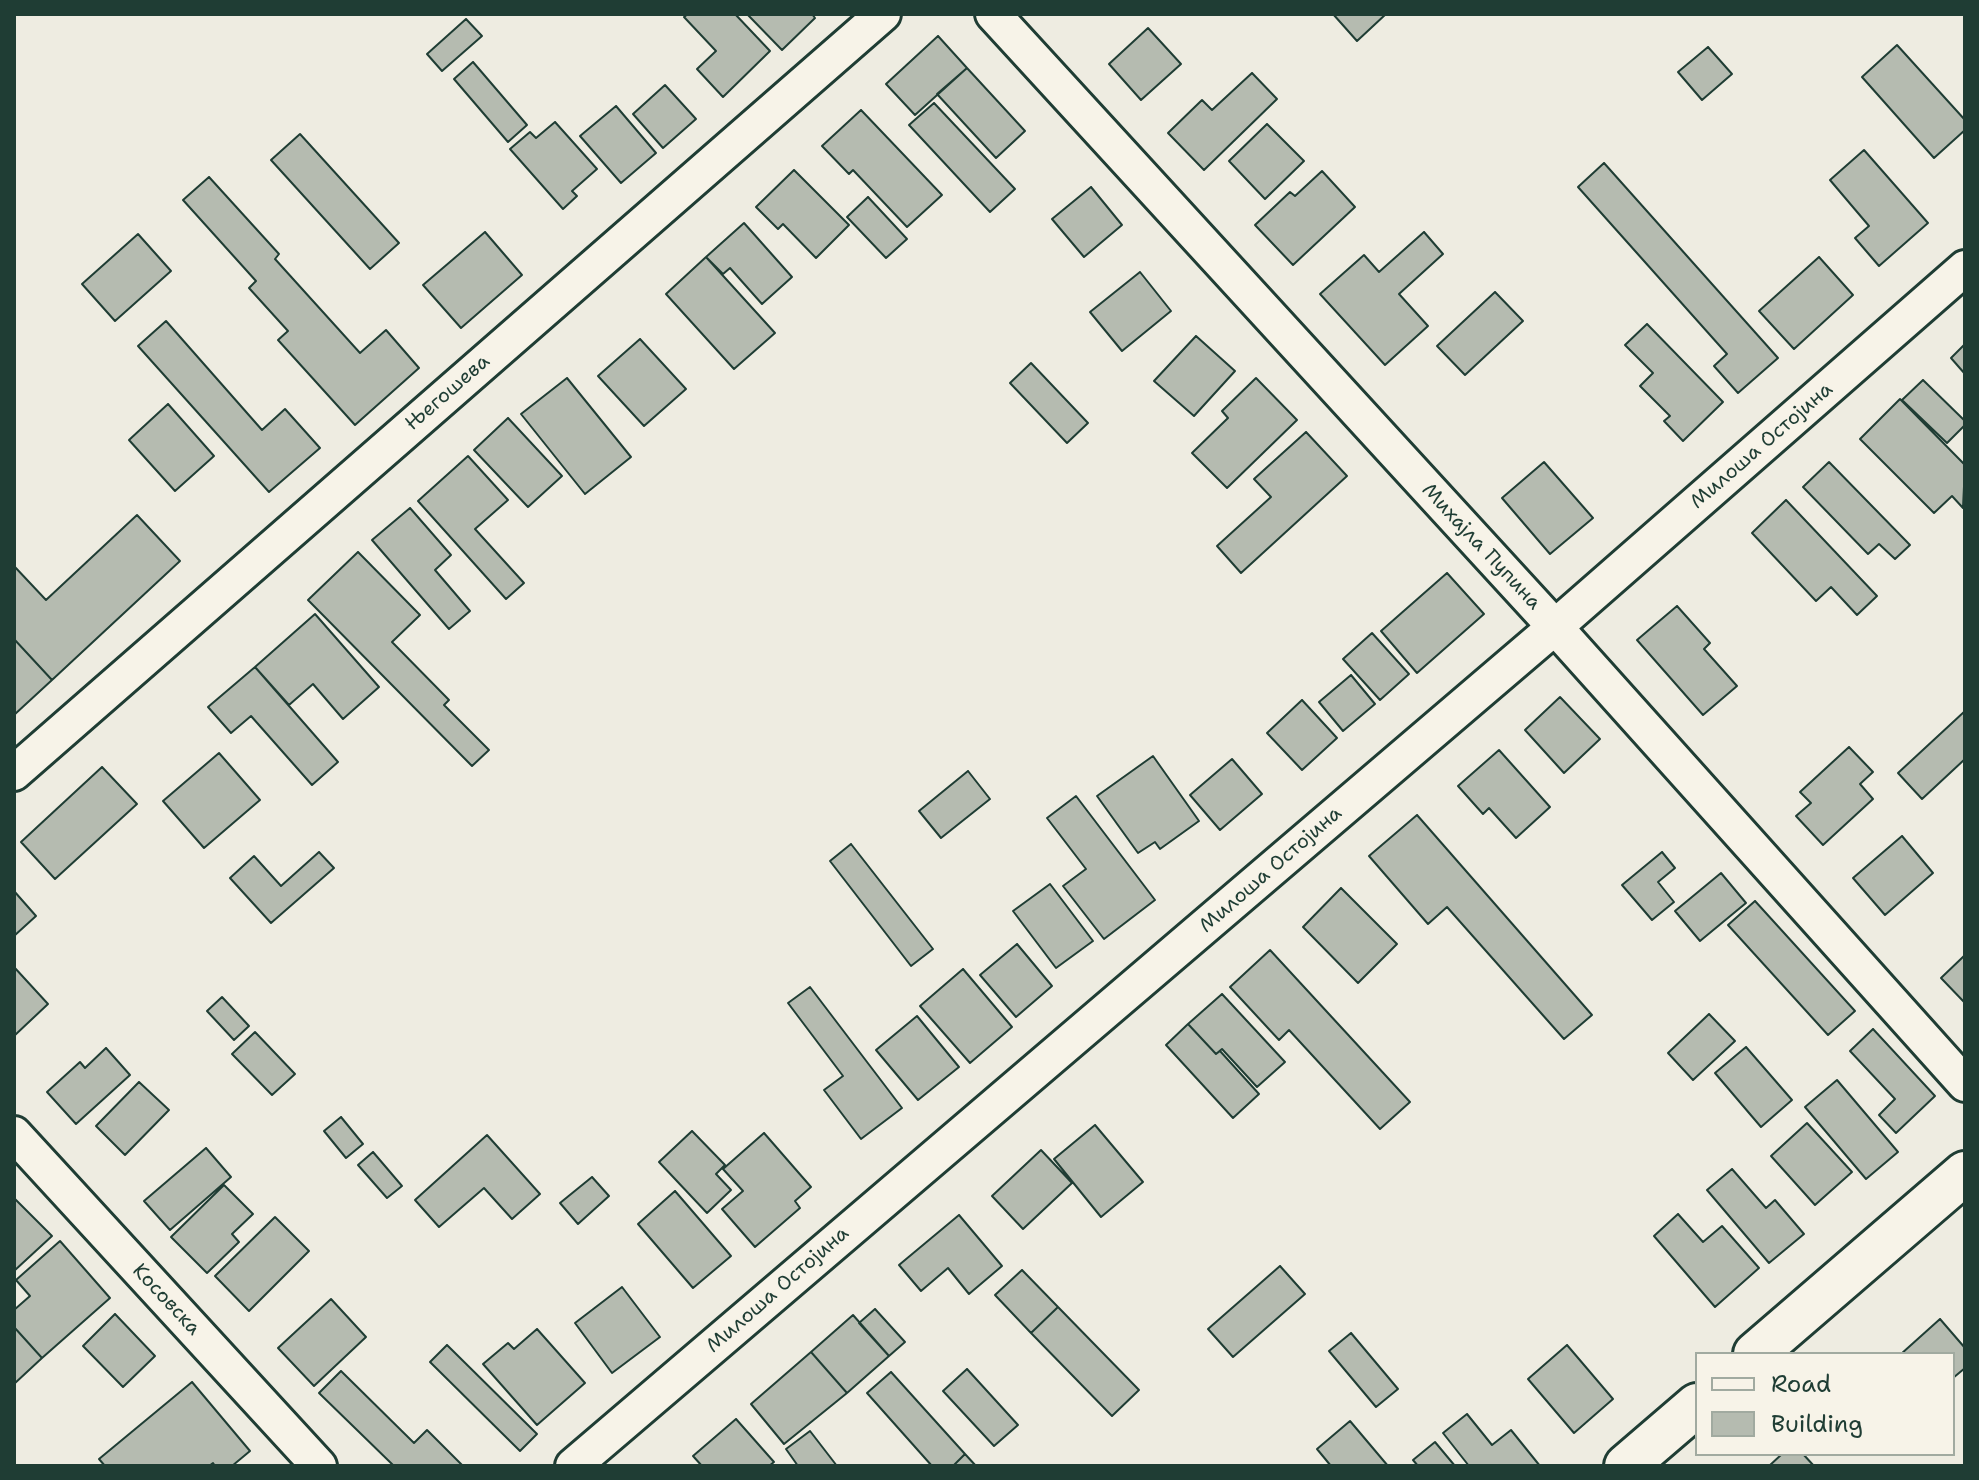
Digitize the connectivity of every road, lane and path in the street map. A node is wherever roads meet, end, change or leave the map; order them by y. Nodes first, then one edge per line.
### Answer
1 (883, 14) edge
2 (993, 14) edge
3 (1965, 268) edge
4 (1555, 627) junction
5 (14, 773) edge
6 (1965, 1084) edge
7 (14, 1134) edge
8 (1965, 1173) edge
9 (1757, 1352) edge
10 (1695, 1407) edge
11 (319, 1466) edge
12 (573, 1466) edge
13 (1626, 1466) edge

1 - 5 street, Његошева
2 - 4 street, Михајла Пупина
3 - 4 street, Милоша Остојина
4 - 6 street, Михајла Пупина
4 - 12 street, Милоша Остојина
7 - 11 street, Косовска
8 - 9 main road
10 - 13 main road

